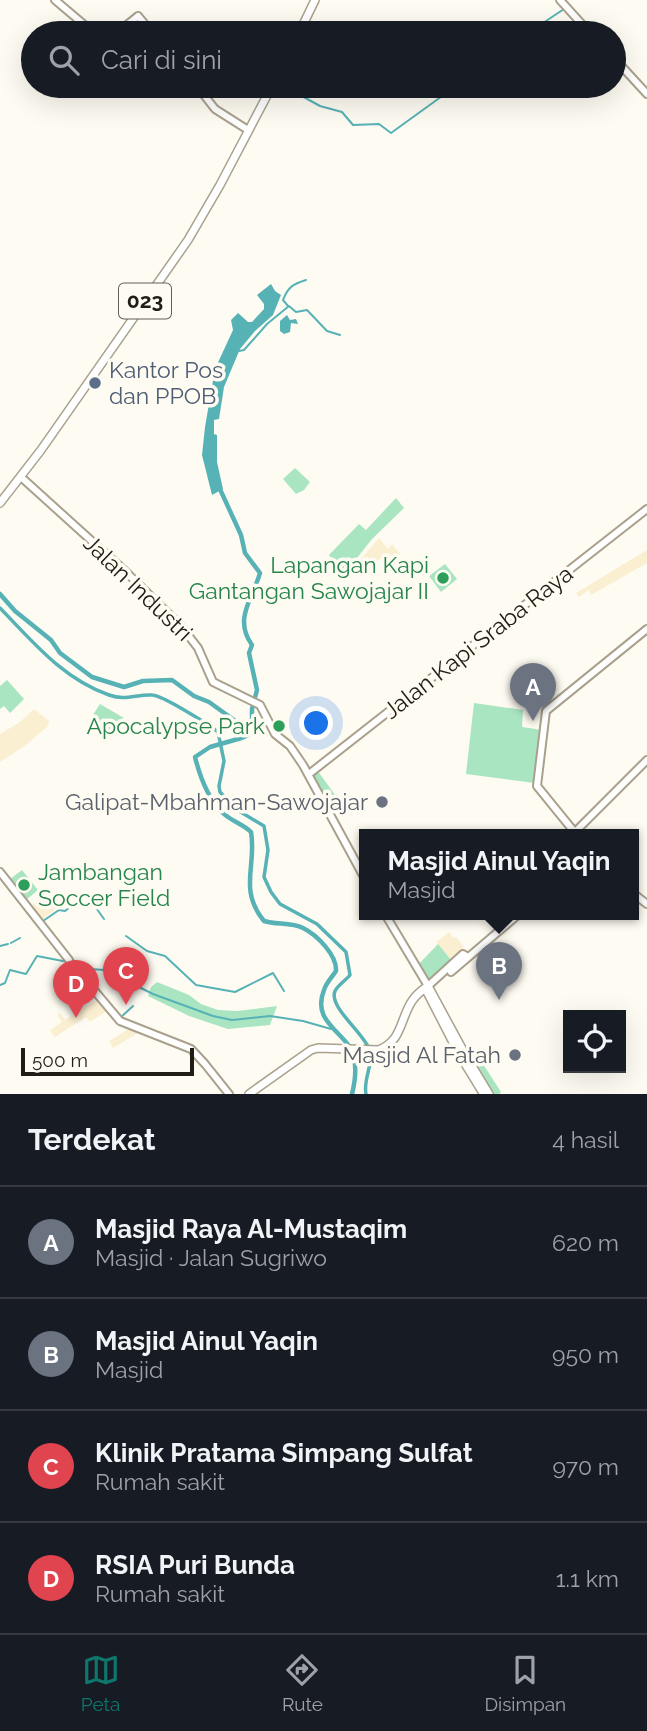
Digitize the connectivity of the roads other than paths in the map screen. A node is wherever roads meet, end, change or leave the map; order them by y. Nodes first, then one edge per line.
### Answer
1 (55, 0) edge
2 (315, 0) edge
3 (564, 4) edge
4 (80, 21) edge
5 (305, 21) edge
6 (579, 21) edge
7 (626, 71) edge
8 (647, 94) edge
9 (206, 98) edge
10 (266, 98) edge
11 (248, 130) junction
12 (22, 477) junction
13 (0, 503) edge
14 (647, 509) edge
15 (647, 631) edge
16 (647, 760) edge
17 (309, 774) junction
18 (574, 829) edge
19 (581, 829) edge
20 (359, 868) edge
21 (0, 872) edge
22 (388, 920) edge
23 (512, 920) edge
24 (427, 987) junction
25 (229, 1094) edge
26 (249, 1094) edge
27 (484, 1094) edge
28 (489, 1094) edge

1 - 4 street
2 - 5 main road
3 - 6 street
7 - 8 street
9 - 11 street
10 - 11 main road, 023
11 - 12 main road, 023
12 - 13 main road, 023
12 - 17 street, Jalan Industri
14 - 17 street, Jalan Kapi Sraba Raya
15 - 18 street
16 - 19 street
17 - 20 street
21 - 25 street
22 - 24 street
23 - 24 street
24 - 26 main road
24 - 27 main road
24 - 28 main road

